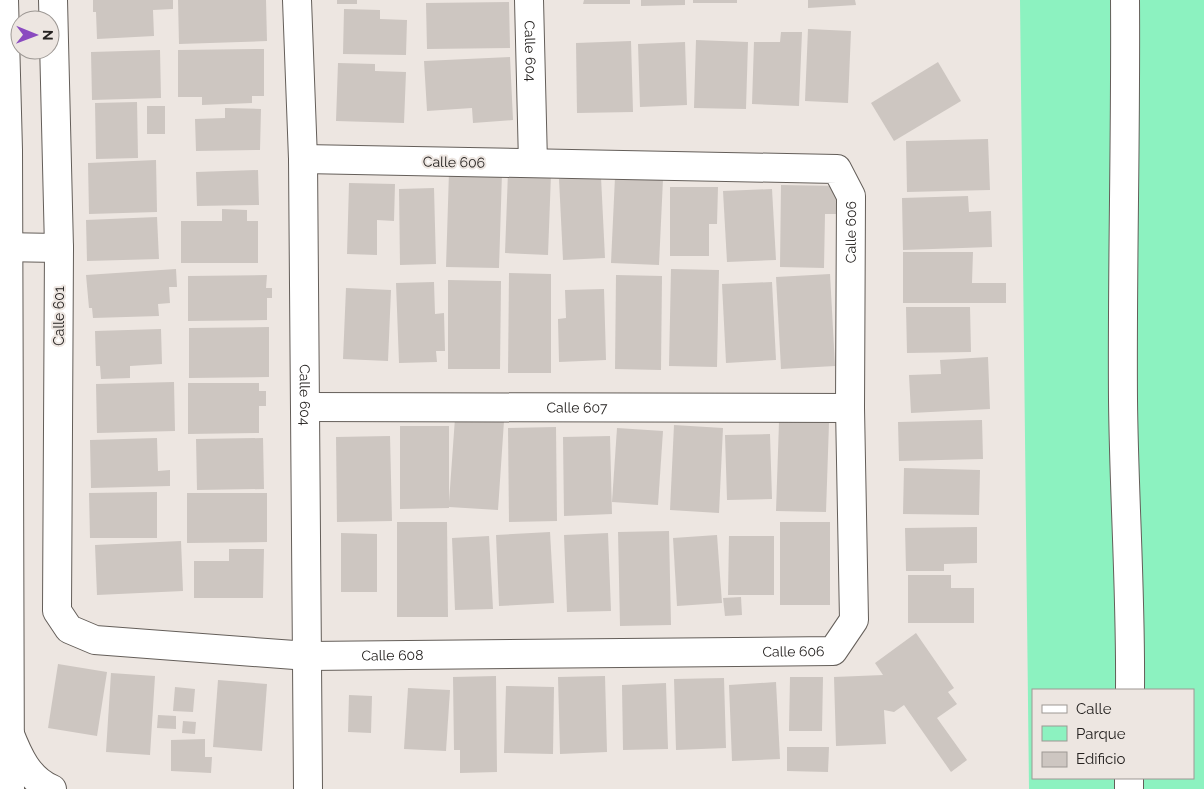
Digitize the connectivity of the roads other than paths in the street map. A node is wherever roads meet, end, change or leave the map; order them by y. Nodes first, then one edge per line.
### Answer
1 (4, 0) edge
2 (52, 0) edge
3 (297, 0) edge
4 (529, 0) edge
5 (1125, 0) edge
6 (303, 159) junction
7 (533, 164) junction
8 (4, 247) edge
9 (59, 248) junction
10 (305, 407) junction
11 (850, 408) junction
12 (69, 629) joint
13 (718, 653) joint
14 (308, 656) junction
15 (1130, 689) edge
16 (9, 732) junction
17 (10, 789) edge
18 (52, 789) edge
19 (308, 789) edge

1 - 8 street
2 - 9 street, Calle 601
3 - 6 street, Calle 604
4 - 7 street, Calle 604
5 - 15 street
6 - 7 street, Calle 606
6 - 10 street, Calle 604
7 - 11 street, Calle 606
8 - 9 street
8 - 16 street
9 - 12 street, Calle 601
10 - 11 street, Calle 607
10 - 14 street, Calle 604
11 - 13 street, Calle 606
12 - 14 street, Calle 608
13 - 14 street, Calle 608
14 - 19 street, Calle 604
16 - 17 street
16 - 18 street

